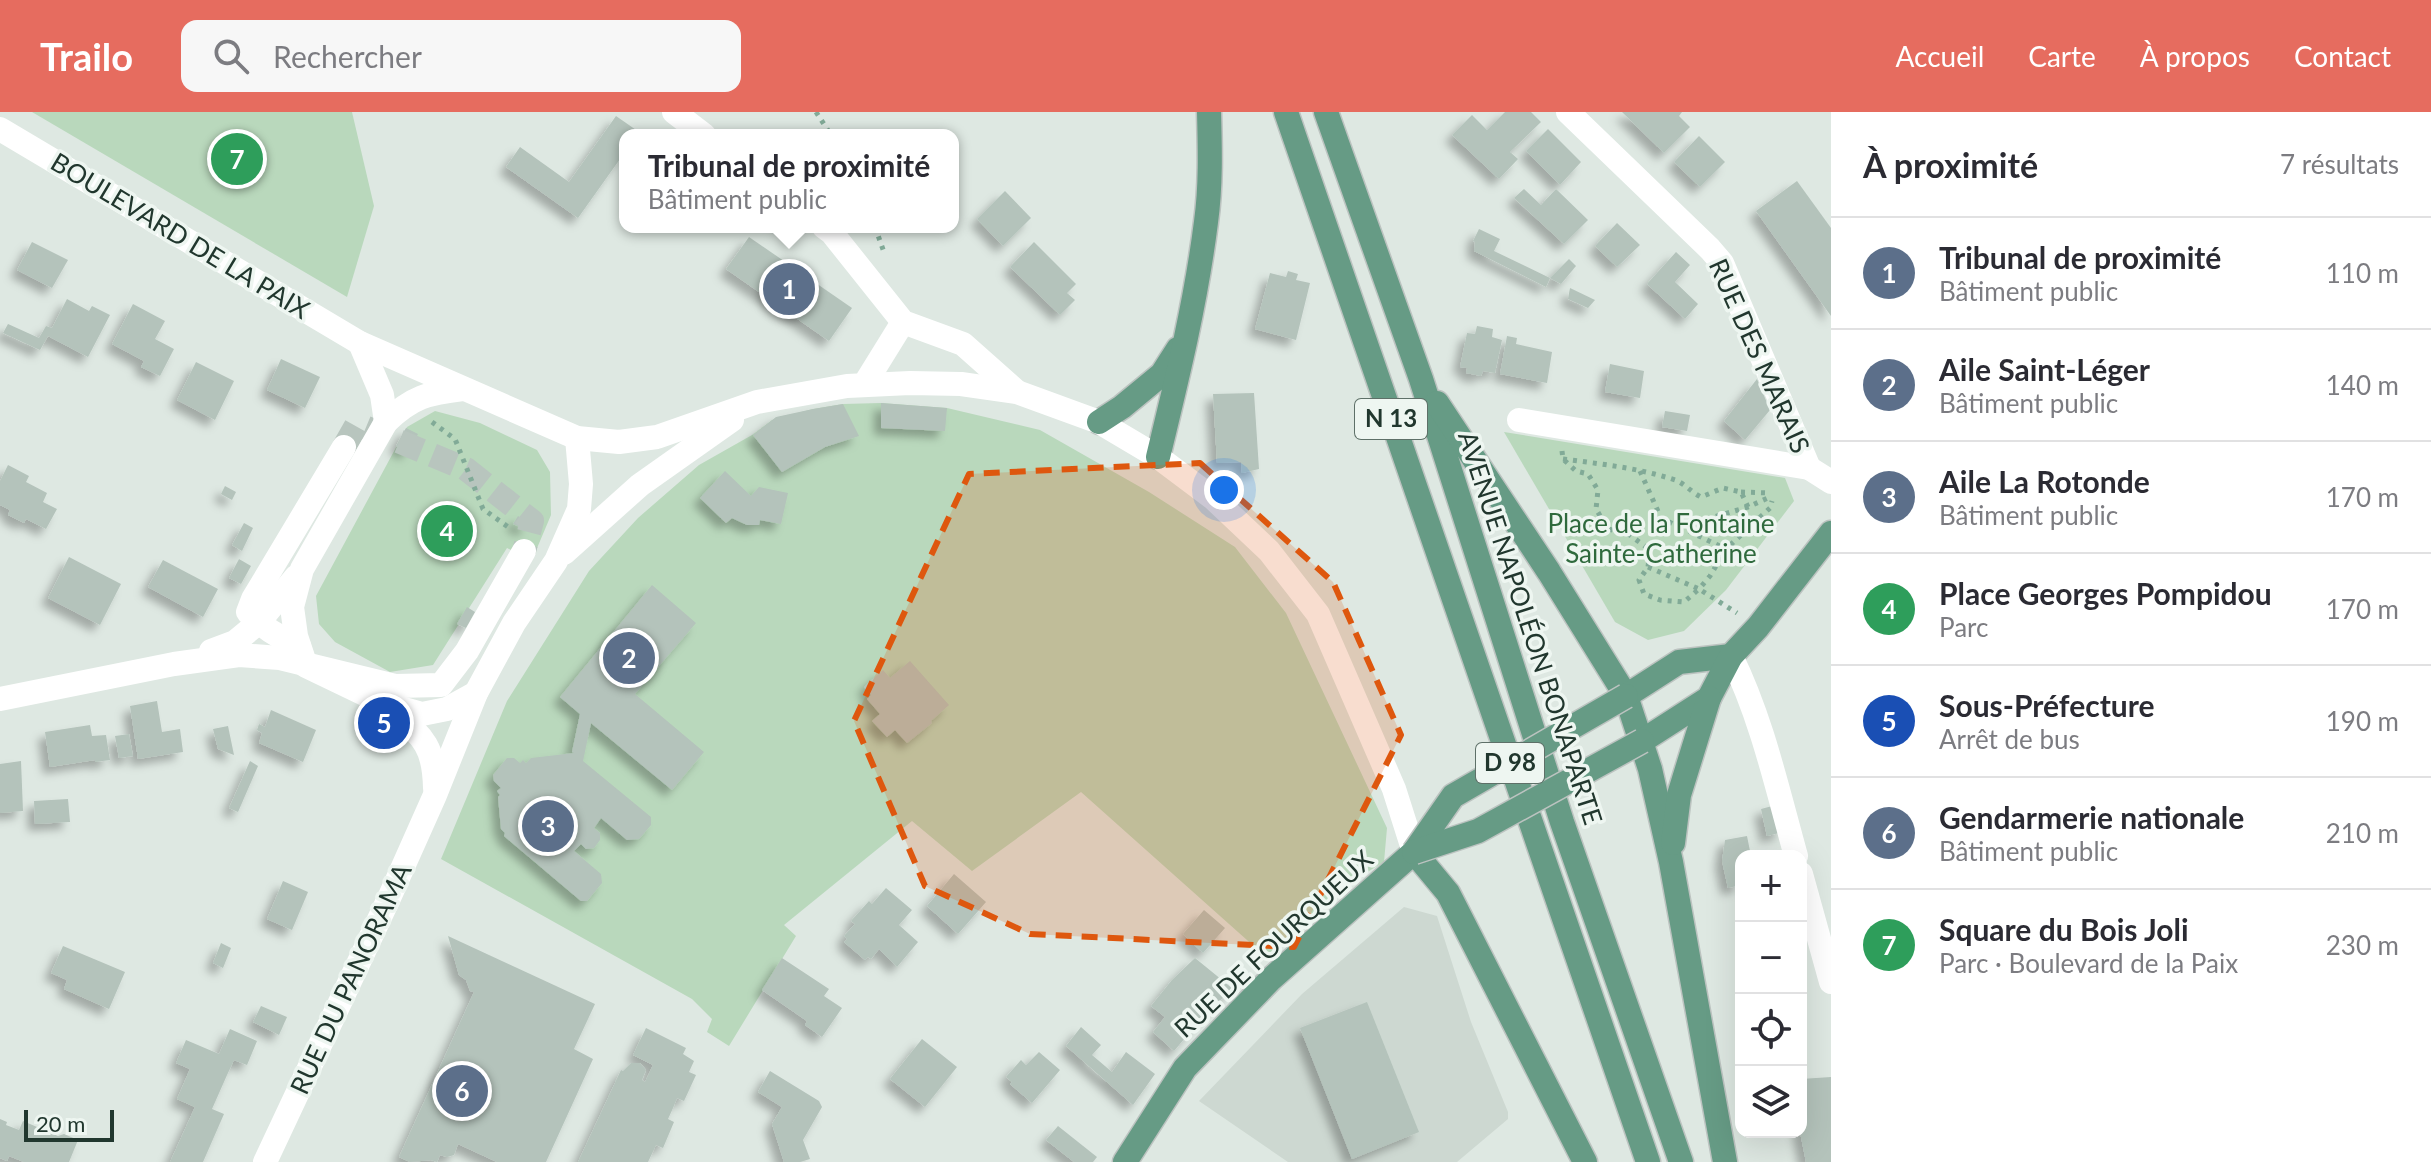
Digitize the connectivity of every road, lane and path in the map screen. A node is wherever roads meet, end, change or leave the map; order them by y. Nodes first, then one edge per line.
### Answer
1 (674, 112) edge
2 (816, 112) edge
3 (1209, 112) edge
4 (1286, 112) edge
5 (1326, 112) edge
6 (1568, 112) edge
7 (0, 129) edge
8 (696, 129) edge
9 (827, 129) edge
10 (832, 233) edge
11 (903, 322) junction
12 (1188, 334) junction
13 (360, 343) junction
14 (1421, 379) junction
15 (864, 385) junction
16 (466, 389) junction
17 (1017, 392) junction
18 (757, 402) junction
19 (394, 414) junction
20 (1519, 420) dead end
21 (1099, 422) junction
22 (1565, 427) junction
23 (577, 438) junction
24 (344, 447) tunnel mouth
25 (1158, 457) junction
26 (1563, 459) junction
27 (1809, 468) junction
28 (1640, 470) junction
29 (1831, 482) edge
30 (1741, 492) junction
31 (1771, 497) junction
32 (1748, 507) junction
33 (1679, 527) junction
34 (1831, 533) edge
35 (521, 543) joint
36 (1726, 549) junction
37 (556, 561) junction
38 (1648, 567) junction
39 (302, 569) junction
40 (1699, 589) junction
41 (1716, 600) dead end
42 (258, 623) junction
43 (303, 656) junction
44 (1731, 656) junction
45 (174, 664) junction
46 (476, 693) junction
47 (1626, 696) junction
48 (1709, 698) junction
49 (0, 699) edge
50 (383, 703) junction
51 (1642, 741) junction
52 (435, 795) junction
53 (1794, 850) edge
54 (1414, 852) junction
55 (1671, 862) junction
56 (1807, 896) edge
57 (1831, 982) edge
58 (265, 1162) edge
59 (1125, 1162) edge
60 (1585, 1162) edge
61 (1648, 1162) edge
62 (1681, 1162) edge
63 (1725, 1162) edge

1 - 8 street
2 - 9 path
3 - 12 main road
4 - 61 main road, N 13
5 - 14 main road, AVENUE NAPOLÉON BONAPARTE / N 13
6 - 27 street, RUE DES MARAIS
7 - 13 street, BOULEVARD DE LA PAIX
10 - 11 street
11 - 15 street
11 - 17 street
12 - 21 main road
12 - 25 main road
13 - 16 street, BOULEVARD DE LA PAIX
13 - 19 street
14 - 47 main road
14 - 62 main road, AVENUE NAPOLÉON BONAPARTE / N 13
15 - 17 street, BOULEVARD DE LA PAIX
15 - 18 street, BOULEVARD DE LA PAIX
16 - 19 street
16 - 23 street, BOULEVARD DE LA PAIX
17 - 21 street
18 - 23 street, BOULEVARD DE LA PAIX
18 - 37 street
19 - 35 path
19 - 39 street
20 - 22 street
21 - 25 street
22 - 26 path
22 - 27 street
23 - 37 street
24 - 42 street
25 - 54 street
26 - 28 path
26 - 38 path
27 - 29 street
28 - 30 path
28 - 33 path
30 - 31 path
30 - 32 path
31 - 32 path
31 - 36 path
32 - 33 path
33 - 36 path
34 - 44 main road, RUE DE FOURQUEUX / D 98
35 - 43 street
36 - 40 path
37 - 46 street, RUE DU PANORAMA
38 - 40 path
38 - 40 path
39 - 42 street
39 - 43 street
40 - 41 path
42 - 43 street
42 - 45 street
43 - 45 street
43 - 50 street
44 - 47 main road, RUE DE FOURQUEUX / D 98
44 - 48 main road, RUE DE FOURQUEUX / D 98
44 - 53 street
45 - 49 street
46 - 50 street
46 - 52 street, RUE DU PANORAMA
47 - 51 main road
47 - 54 main road, RUE DE FOURQUEUX / D 98, bridge
48 - 51 main road, RUE DE FOURQUEUX / D 98
48 - 55 main road
50 - 52 street, RUE DU PANORAMA
51 - 54 main road, RUE DE FOURQUEUX / D 98, bridge
51 - 55 main road
52 - 58 street, RUE DU PANORAMA
54 - 59 main road, RUE DE FOURQUEUX / D 98
54 - 60 main road
55 - 63 main road
56 - 57 street

